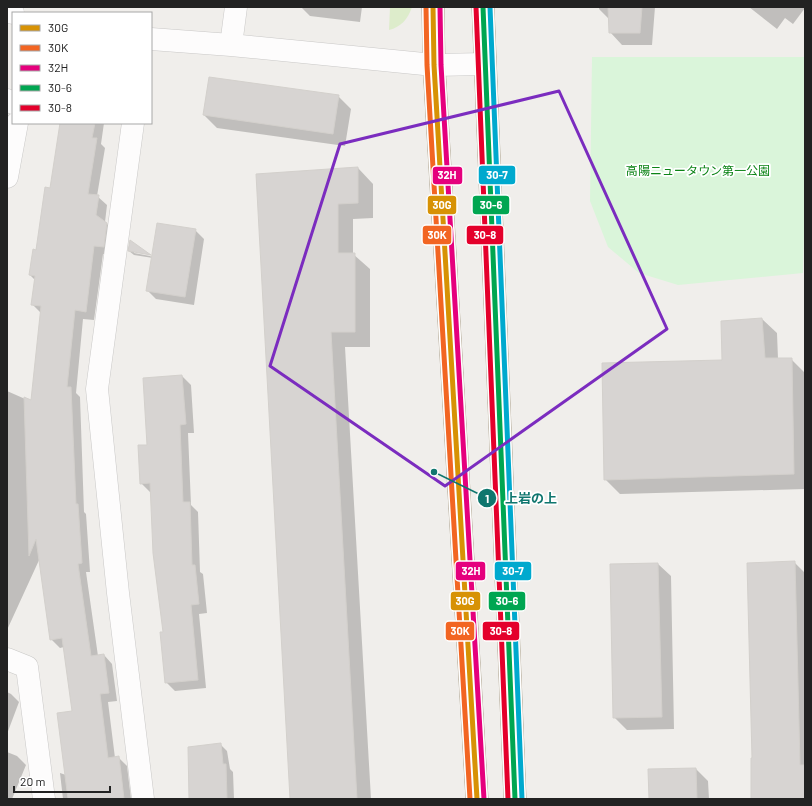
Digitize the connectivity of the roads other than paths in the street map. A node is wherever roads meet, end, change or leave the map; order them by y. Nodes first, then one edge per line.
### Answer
1 (236, 7) edge
2 (433, 7) edge
3 (483, 7) edge
4 (152, 39) edge
5 (231, 45) junction
6 (485, 64) junction
7 (434, 65) junction
8 (17, 124) edge
9 (133, 124) edge
10 (7, 177) edge
11 (7, 659) edge
12 (44, 799) edge
13 (143, 799) edge
14 (477, 799) edge
15 (515, 799) edge

1 - 5 street
2 - 7 main road
3 - 6 main road
4 - 5 street
5 - 7 street
6 - 7 street
6 - 15 main road
7 - 14 main road
8 - 10 street
9 - 13 street
11 - 12 street

